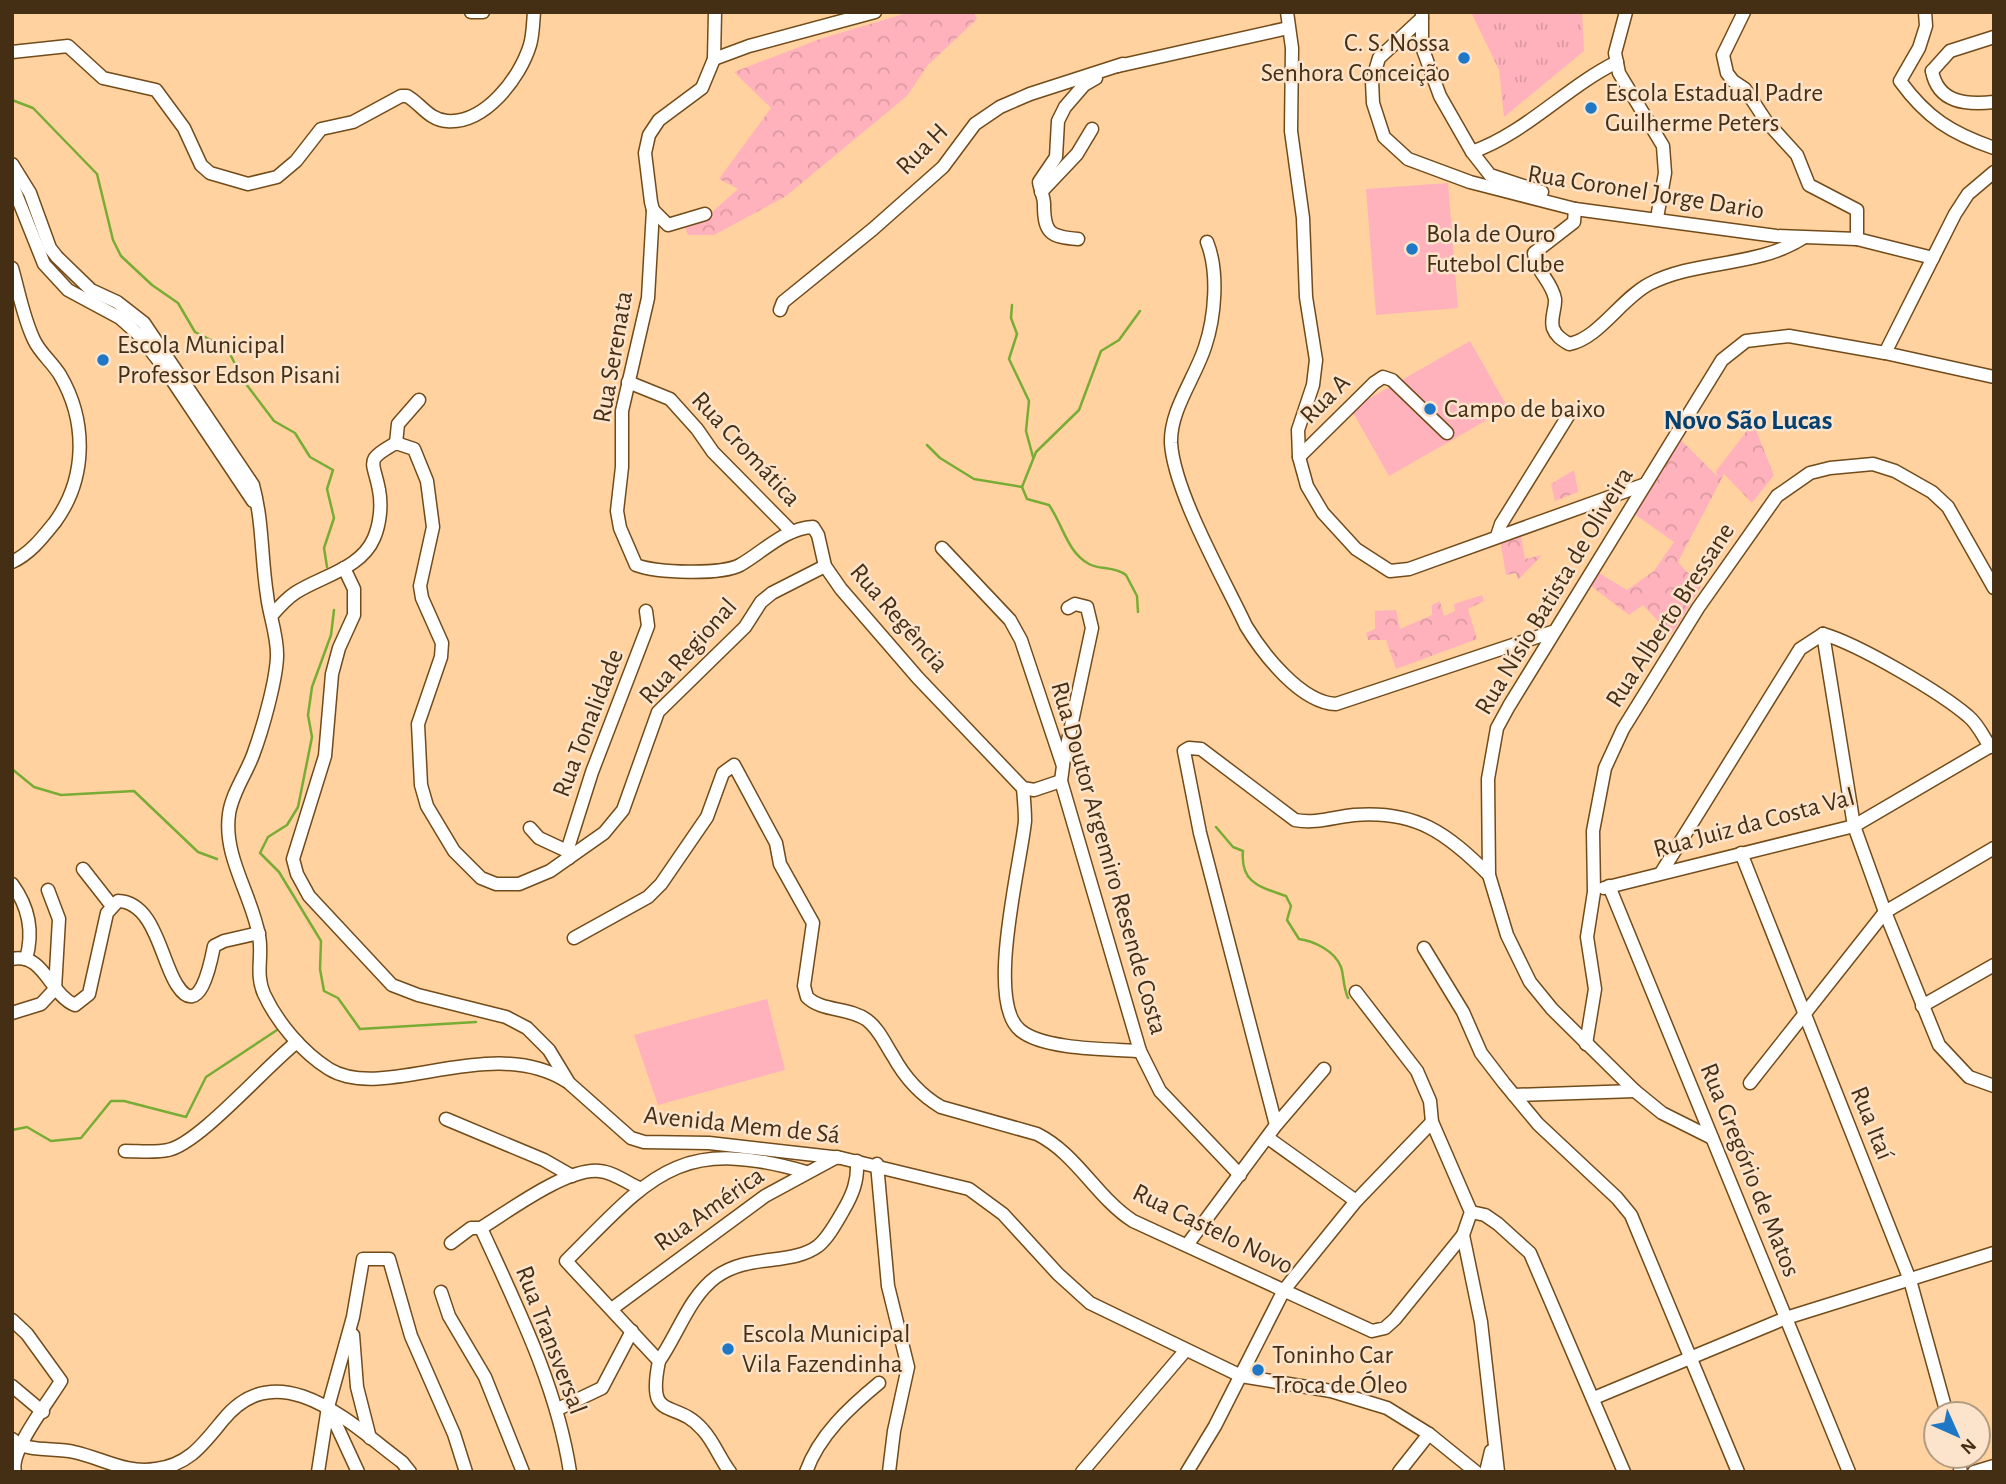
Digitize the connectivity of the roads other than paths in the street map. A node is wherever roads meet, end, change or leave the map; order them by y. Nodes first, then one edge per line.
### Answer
1 (471, 12) edge
2 (483, 12) edge
3 (534, 12) edge
4 (715, 12) edge
5 (875, 12) edge
6 (1287, 12) edge
7 (1626, 12) edge
8 (1744, 12) edge
9 (1925, 12) edge
10 (1422, 15) edge
11 (1288, 28) junction
12 (1994, 37) edge
13 (12, 52) edge
14 (714, 59) junction
15 (1617, 62) junction
16 (1123, 64) junction
17 (1911, 64) junction
18 (1932, 71) junction
19 (1994, 102) edge
20 (1092, 129) dead end
21 (1994, 148) edge
22 (1472, 152) junction
23 (12, 164) edge
24 (1994, 172) edge
25 (12, 184) edge
26 (1041, 192) junction
27 (1542, 192) dead end
28 (1575, 209) junction
29 (653, 210) junction
30 (705, 214) dead end
31 (1657, 218) junction
32 (1806, 235) junction
33 (1078, 239) dead end
34 (1857, 239) junction
35 (1207, 242) dead end
36 (1933, 258) junction
37 (12, 268) edge
38 (780, 310) dead end
39 (1885, 352) junction
40 (1994, 377) edge
41 (628, 382) junction
42 (419, 401) dead end
43 (1568, 416) dead end
44 (1447, 433) dead end
45 (396, 443) junction
46 (1299, 457) junction
47 (1643, 485) junction
48 (249, 487) junction
49 (792, 532) junction
50 (1497, 536) junction
51 (942, 548) dead end
52 (12, 562) edge
53 (825, 566) junction
54 (344, 568) junction
55 (1994, 588) edge
56 (1068, 608) dead end
57 (646, 611) dead end
58 (272, 615) junction
59 (1552, 632) junction
60 (1823, 634) junction
61 (1992, 745) edge
62 (1063, 766) junction
63 (1061, 781) junction
64 (1023, 789) junction
65 (1854, 826) junction
66 (534, 833) dead end
67 (1994, 848) edge
68 (1741, 853) junction
69 (568, 855) junction
70 (83, 869) dead end
71 (1661, 873) junction
72 (1489, 875) junction
73 (12, 884) edge
74 (1609, 886) junction
75 (48, 890) dead end
76 (1594, 892) junction
77 (112, 905) junction
78 (1885, 912) junction
79 (259, 933) junction
80 (574, 938) dead end
81 (1424, 948) dead end
82 (12, 959) edge
83 (26, 959) junction
84 (1994, 965) edge
85 (55, 989) junction
86 (1356, 992) dead end
87 (1922, 1006) junction
88 (12, 1013) edge
89 (1804, 1013) junction
90 (297, 1042) junction
91 (1586, 1044) junction
92 (1140, 1051) junction
93 (1324, 1069) dead end
94 (569, 1083) junction
95 (1750, 1083) dead end
96 (1994, 1086) edge
97 (1635, 1091) junction
98 (1514, 1095) junction
99 (446, 1119) dead end
100 (1432, 1122) junction
101 (1276, 1125) junction
102 (1268, 1138) junction
103 (1712, 1139) junction
104 (125, 1151) dead end
105 (837, 1157) junction
106 (857, 1161) junction
107 (877, 1164) junction
108 (806, 1172) junction
109 (1240, 1175) junction
110 (572, 1176) junction
111 (639, 1188) junction
112 (1356, 1201) junction
113 (1471, 1212) junction
114 (481, 1228) junction
115 (1463, 1235) junction
116 (451, 1243) dead end
117 (1187, 1245) junction
118 (1994, 1254) edge
119 (1910, 1280) junction
120 (1284, 1290) junction
121 (441, 1292) dead end
122 (613, 1308) junction
123 (354, 1317) junction
124 (1786, 1318) junction
125 (12, 1320) edge
126 (632, 1331) junction
127 (1185, 1351) junction
128 (1690, 1359) junction
129 (659, 1361) junction
130 (1241, 1376) junction
131 (879, 1383) dead end
132 (12, 1386) edge
133 (1594, 1398) junction
134 (1943, 1400) edge
135 (328, 1407) junction
136 (558, 1409) junction
137 (43, 1412) junction
138 (1429, 1434) junction
139 (370, 1438) junction
140 (16, 1442) edge
141 (1493, 1444) junction
142 (1994, 1466) edge
143 (14, 1470) edge
144 (804, 1471) edge
145 (318, 1472) edge
146 (358, 1472) edge
147 (410, 1472) edge
148 (466, 1472) edge
149 (523, 1472) edge
150 (570, 1472) edge
151 (730, 1472) edge
152 (889, 1472) edge
153 (1082, 1472) edge
154 (1188, 1472) edge
155 (1399, 1472) edge
156 (1476, 1472) edge
157 (1486, 1472) edge
158 (1498, 1472) edge
159 (1624, 1472) edge
160 (1738, 1472) edge
161 (1849, 1472) edge
162 (1974, 1472) edge

1 - 2 street
3 - 13 street
4 - 14 street
5 - 14 street
6 - 11 street
7 - 15 street
8 - 34 street
9 - 17 street
10 - 22 street
10 - 28 street, Rua Coronel Jorge Dario
11 - 16 street
11 - 46 street
12 - 18 street
14 - 29 street, Rua Serenata
15 - 22 street
15 - 31 street
16 - 26 street
16 - 38 street, Rua H
17 - 18 street
17 - 21 street
18 - 19 street
20 - 26 street
22 - 27 street
23 - 48 street
24 - 36 street
25 - 48 street
26 - 33 street
28 - 31 street, Rua Coronel Jorge Dario
28 - 32 street
29 - 30 street
29 - 41 street, Rua Serenata
31 - 32 street, Rua Coronel Jorge Dario
32 - 34 street, Rua Coronel Jorge Dario
34 - 36 street, Rua Coronel Jorge Dario
35 - 59 street
36 - 39 street
37 - 52 street
39 - 40 street, Rua Nísio Batista de Oliveira
39 - 47 street, Rua Nísio Batista de Oliveira
41 - 49 street, Rua Cromática
41 - 49 street, Rua Serenata
42 - 45 street
43 - 50 street
44 - 46 street, Rua A
45 - 54 street
45 - 69 street, Rua Regional
46 - 50 street
47 - 50 street
47 - 59 street, Rua Nísio Batista de Oliveira
48 - 58 street
49 - 53 street, Rua Regência
51 - 62 street, Rua Doutor Argemiro Resende Costa
53 - 64 street, Rua Regência
53 - 69 street, Rua Regional
54 - 58 street
54 - 94 street, Avenida Mem de Sá
55 - 76 street, Rua Alberto Bressane
56 - 62 street
57 - 69 street, Rua Tonalidade
58 - 79 street
59 - 72 street, Rua Nísio Batista de Oliveira
60 - 61 street
60 - 65 street
60 - 71 street
61 - 65 street, Rua Juiz da Costa Val
62 - 63 street, Rua Doutor Argemiro Resende Costa
63 - 64 street
63 - 92 street, Rua Doutor Argemiro Resende Costa
64 - 92 street
65 - 68 street, Rua Juiz da Costa Val
65 - 78 street
66 - 69 street
67 - 78 street
68 - 71 street, Rua Juiz da Costa Val
68 - 89 street, Rua Itaí
70 - 77 street
71 - 74 street, Rua Juiz da Costa Val
72 - 91 street, Rua Nísio Batista de Oliveira
72 - 101 street
73 - 83 street
74 - 76 street, Rua Juiz da Costa Val
74 - 103 street, Rua Gregório de Matos
75 - 85 street
76 - 91 street, Rua Alberto Bressane
77 - 79 street
77 - 85 street
78 - 87 street
78 - 89 street
79 - 90 street
80 - 117 street, Rua Castelo Novo
81 - 98 street
82 - 83 street
83 - 85 street
84 - 87 street
85 - 88 street
86 - 100 street
87 - 96 street
89 - 95 street
89 - 119 street, Rua Itaí
90 - 94 street
90 - 104 street
91 - 97 street, Rua Nísio Batista de Oliveira
92 - 109 street, Rua Doutor Argemiro Resende Costa
93 - 101 street
94 - 105 street, Avenida Mem de Sá
97 - 98 street
97 - 103 street, Rua Nísio Batista de Oliveira
98 - 128 street
99 - 110 street
100 - 112 street
100 - 113 street
101 - 102 street
102 - 109 street
102 - 112 street
103 - 124 street, Rua Gregório de Matos
105 - 106 street, Avenida Mem de Sá
105 - 108 street, Rua América
106 - 107 street, Avenida Mem de Sá
106 - 129 street
107 - 127 street, Avenida Mem de Sá
107 - 152 street
108 - 111 street
108 - 122 street, Rua América
109 - 117 street
110 - 111 street
110 - 114 street
111 - 122 street
112 - 120 street
113 - 115 street
113 - 133 street
114 - 116 street
114 - 136 street, Rua Transversal
115 - 120 street, Rua Castelo Novo
115 - 141 street
117 - 120 street, Rua Castelo Novo
118 - 119 street
119 - 124 street
119 - 134 street, Rua Itaí
120 - 130 street
121 - 149 street
122 - 126 street
123 - 135 street
123 - 139 street
123 - 148 street
124 - 128 street
124 - 161 street, Rua Gregório de Matos
125 - 137 street
126 - 129 street
126 - 136 street
127 - 130 street, Avenida Mem de Sá
127 - 153 street
128 - 133 street
128 - 160 street
129 - 151 street
130 - 138 street, Avenida Mem de Sá
130 - 154 street
131 - 144 street
132 - 137 street
133 - 159 street
135 - 139 street
135 - 140 street
135 - 145 street
135 - 146 street
136 - 150 street, Rua Transversal
137 - 140 street
138 - 155 street
138 - 156 street, Avenida Mem de Sá
139 - 147 street
140 - 143 street
141 - 157 street
141 - 158 street
142 - 162 street

